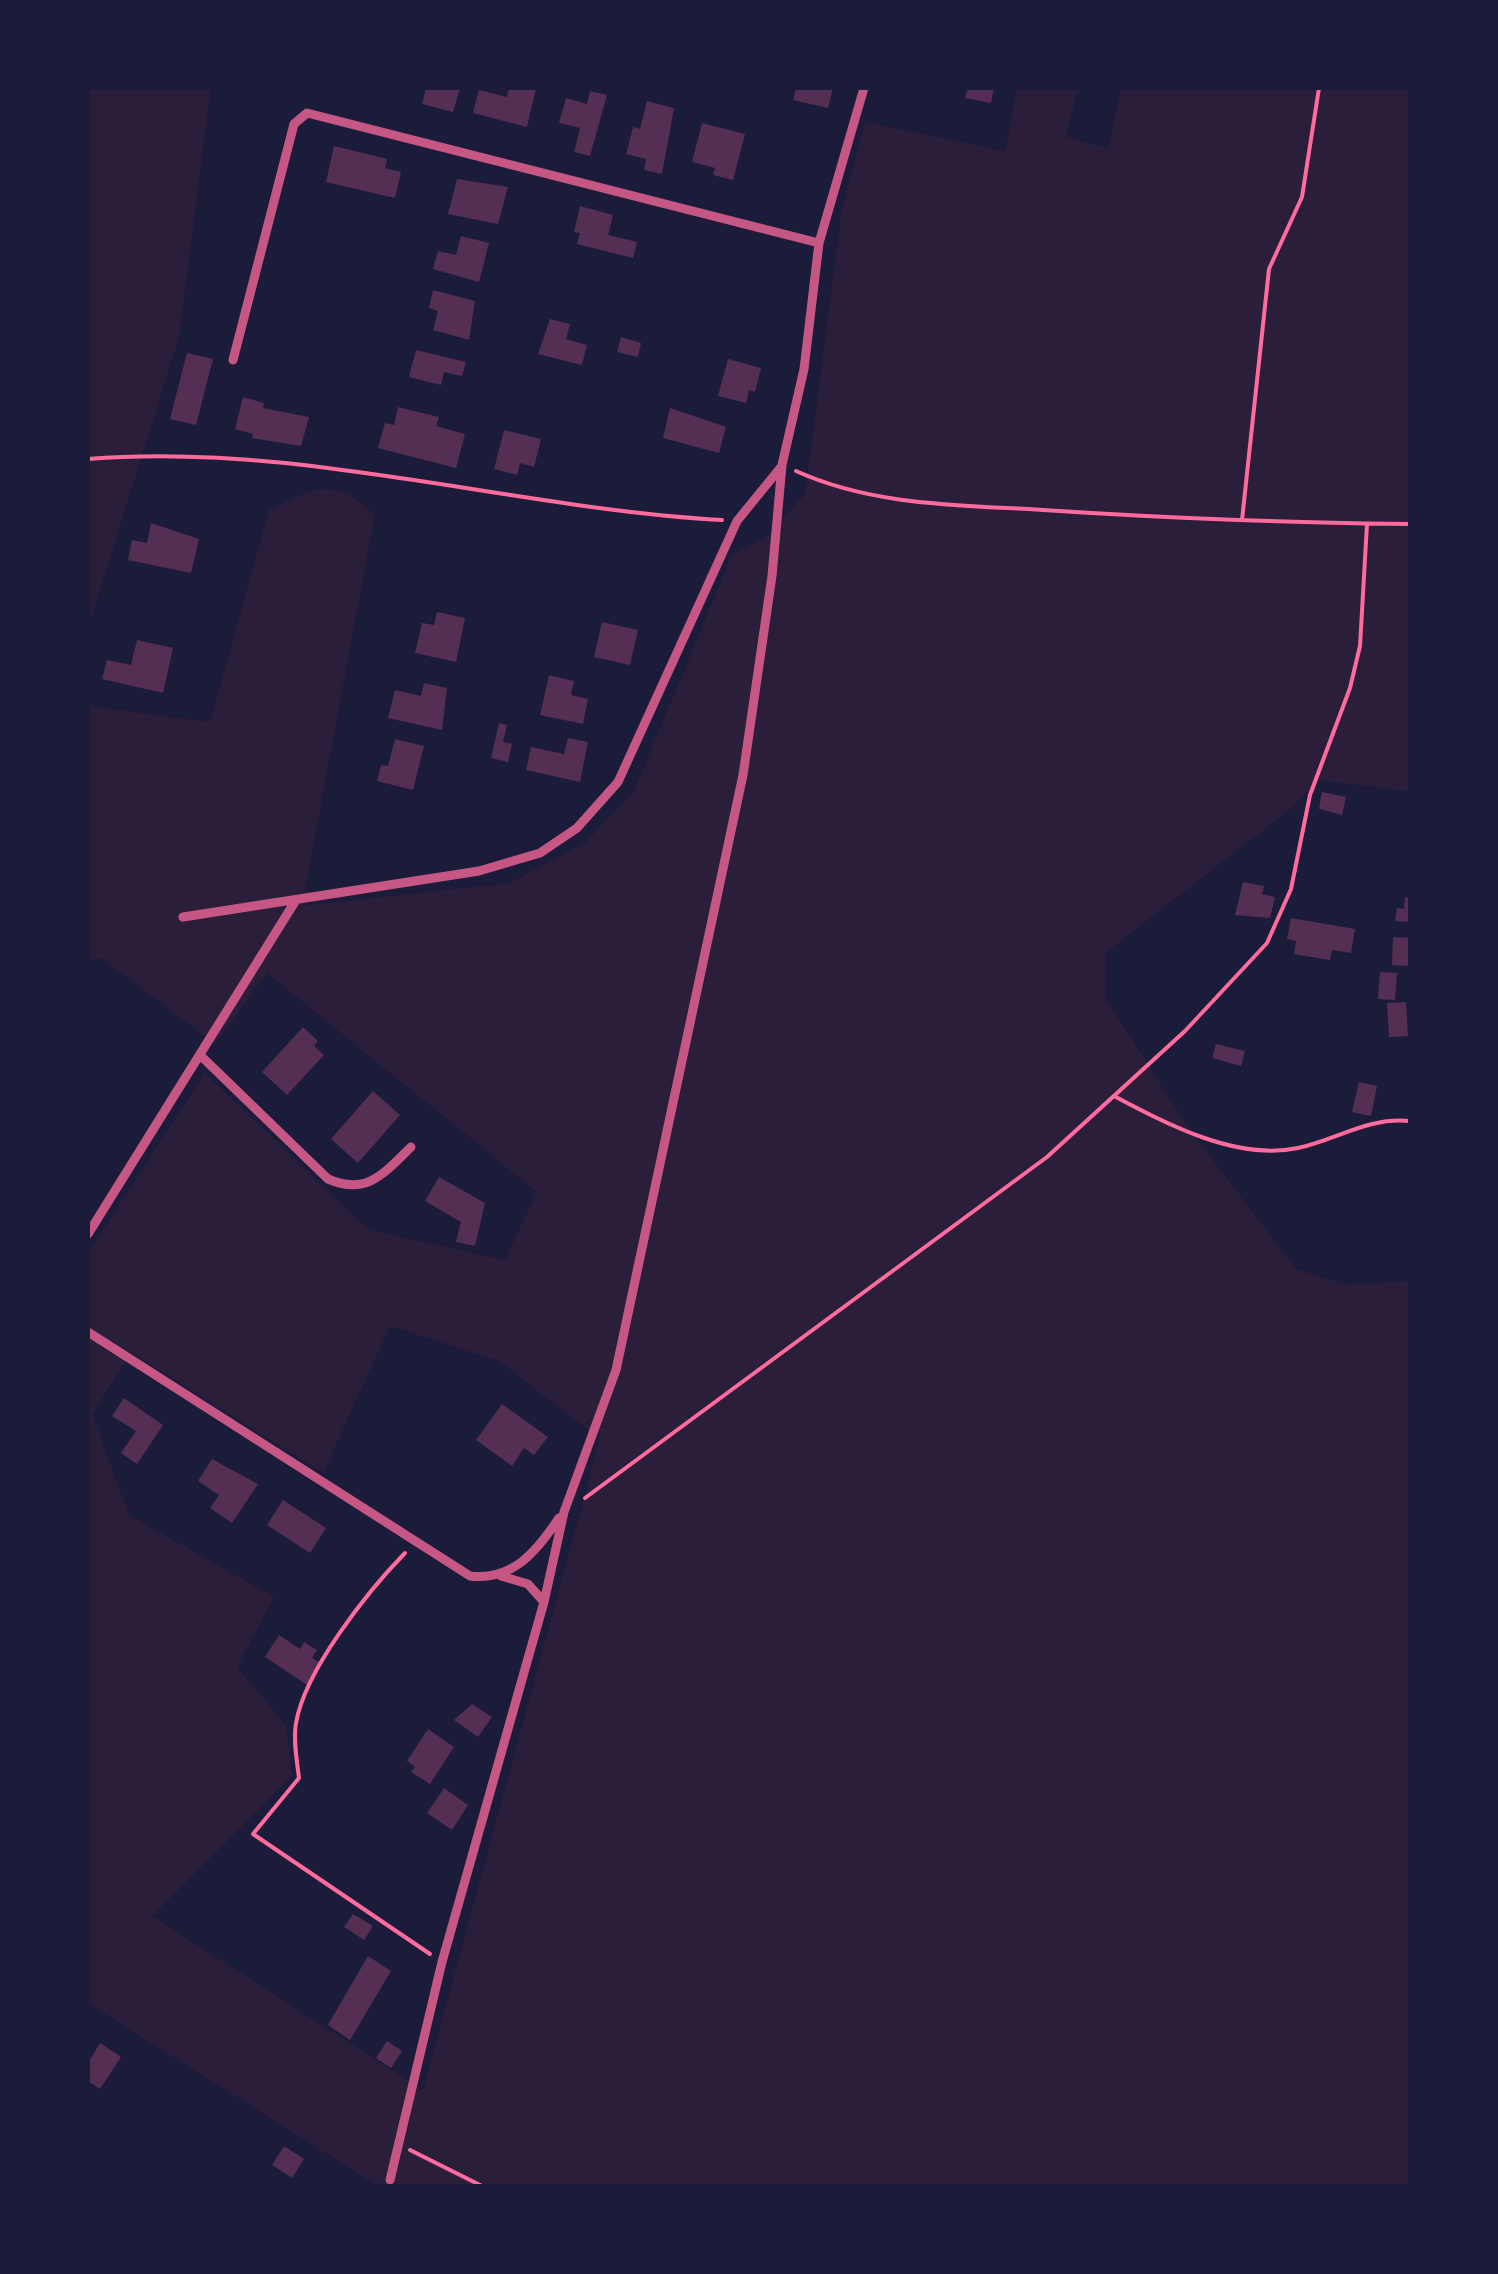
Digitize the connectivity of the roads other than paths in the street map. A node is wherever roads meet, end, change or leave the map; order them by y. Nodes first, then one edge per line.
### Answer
1 (864, 88) edge
2 (820, 243) junction
3 (233, 360) dead end
4 (782, 465) junction
5 (296, 900) junction
6 (183, 917) dead end
7 (200, 1056) junction
8 (410, 1147) dead end
9 (88, 1234) edge
10 (88, 1332) edge
11 (564, 1512) junction
12 (502, 1576) junction
13 (544, 1602) junction
14 (390, 2180) dead end

1 - 2 street
2 - 3 street
2 - 4 street
4 - 5 street
4 - 11 street
5 - 6 street
5 - 7 street
7 - 8 street
7 - 9 street
10 - 12 street
11 - 12 street
11 - 13 street
12 - 13 street
13 - 14 street

